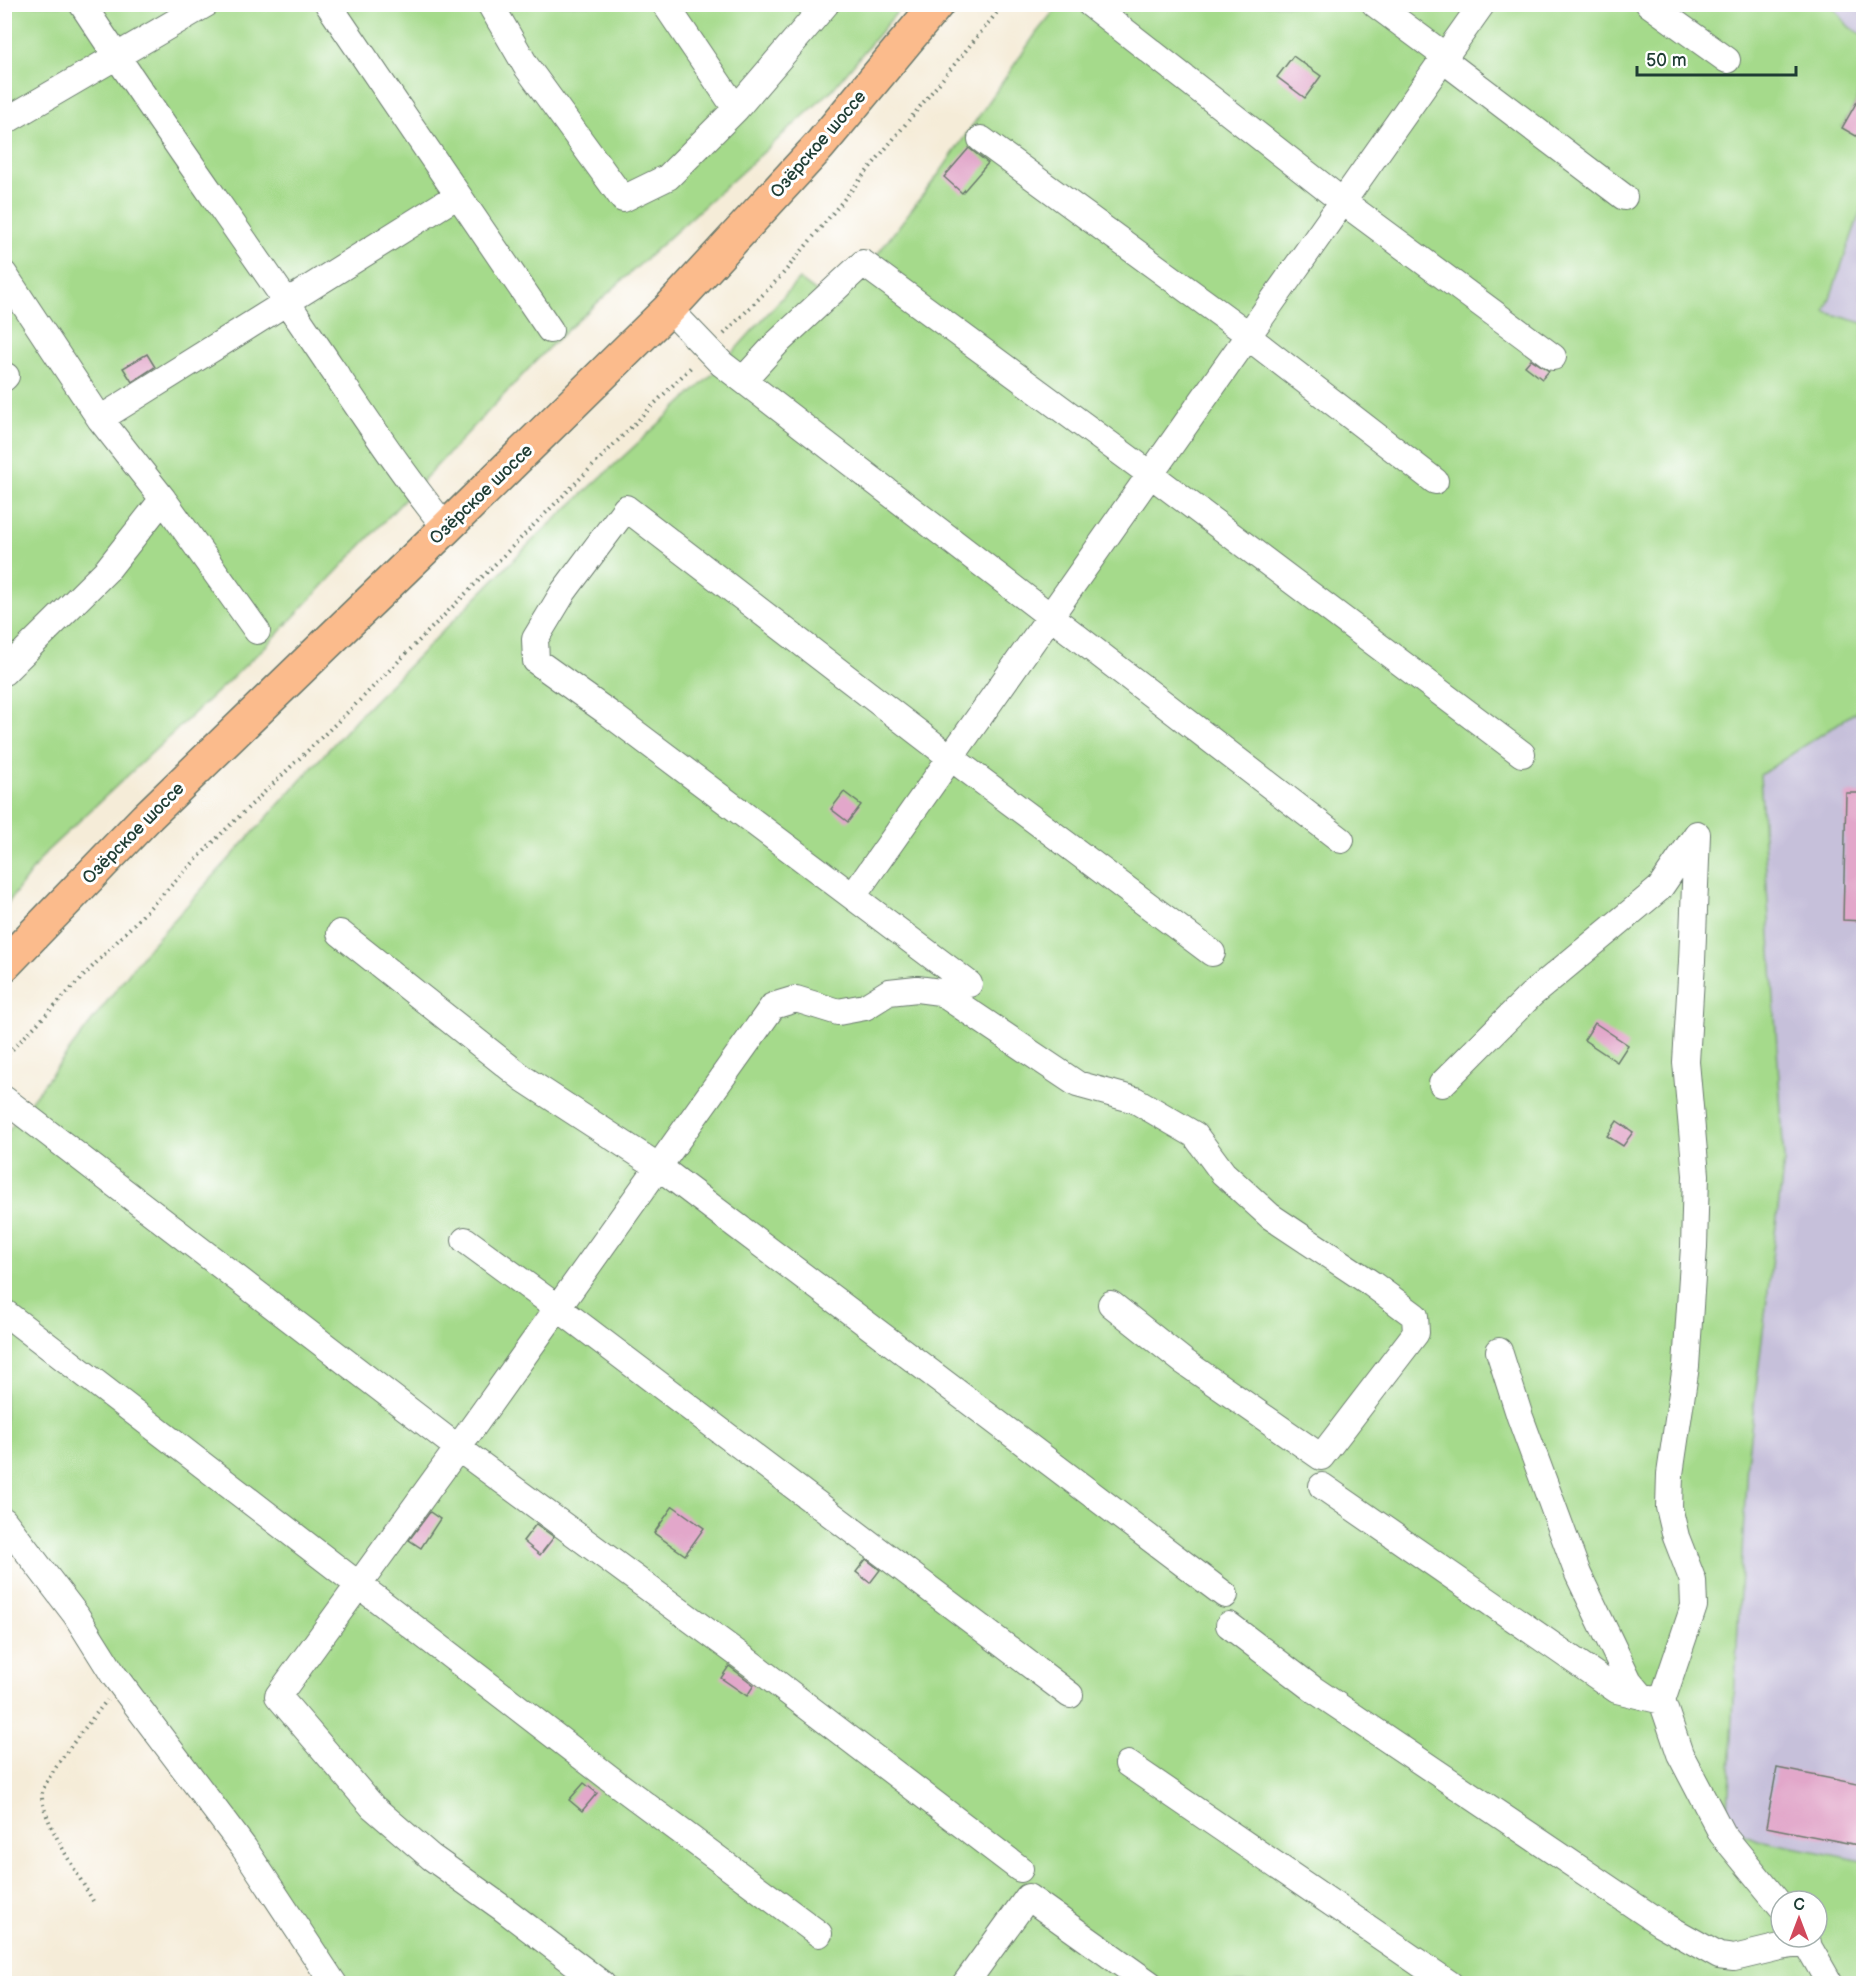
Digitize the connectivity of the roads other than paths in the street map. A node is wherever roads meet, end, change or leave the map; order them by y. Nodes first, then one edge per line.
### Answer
1 (82, 4) edge
2 (206, 4) edge
3 (328, 4) edge
4 (490, 4) edge
5 (664, 4) edge
6 (826, 4) edge
7 (937, 4) edge
8 (1090, 4) edge
9 (1375, 4) edge
10 (1482, 4) edge
11 (1649, 4) edge
12 (1445, 56) junction
13 (117, 57) junction
14 (1726, 60) dead end
15 (736, 109) junction
16 (4, 122) edge
17 (981, 139) dead end
18 (458, 195) junction
19 (1624, 197) dead end
20 (1342, 201) junction
21 (4, 274) edge
22 (287, 302) junction
23 (669, 309) junction
24 (550, 330) dead end
25 (1247, 336) junction
26 (1553, 357) dead end
27 (743, 380) junction
28 (100, 419) junction
29 (1150, 474) junction
30 (1435, 481) dead end
31 (163, 499) junction
32 (446, 528) junction
33 (1049, 617) junction
34 (257, 631) dead end
35 (4, 672) edge
36 (1522, 754) dead end
37 (950, 757) junction
38 (1341, 840) dead end
39 (853, 896) junction
40 (340, 933) dead end
41 (1212, 953) dead end
42 (4, 965) edge
43 (969, 984) dead end
44 (1442, 1084) dead end
45 (4, 1099) edge
46 (659, 1167) junction
47 (465, 1240) dead end
48 (1111, 1304) dead end
49 (558, 1308) junction
50 (4, 1312) edge
51 (1499, 1351) dead end
52 (458, 1448) junction
53 (1322, 1486) dead end
54 (4, 1521) edge
55 (358, 1586) junction
56 (1225, 1595) dead end
57 (1229, 1625) dead end
58 (1070, 1695) dead end
59 (1651, 1698) junction
60 (1128, 1764) dead end
61 (1020, 1869) dead end
62 (1769, 1891) edge
63 (819, 1934) dead end
64 (1772, 1949) edge
65 (1811, 1949) edge
66 (334, 1983) edge
67 (602, 1983) edge
68 (965, 1983) edge
69 (1150, 1983) edge
70 (1450, 1983) edge
71 (1830, 1983) edge

1 - 13 street
2 - 13 street
3 - 18 street
4 - 15 street
5 - 15 street
6 - 15 street
7 - 23 main road, Озёрское шоссе
8 - 20 street
9 - 12 street
10 - 12 street
11 - 14 street
12 - 19 street
12 - 20 street
13 - 16 street
13 - 22 street
17 - 25 street
18 - 22 street
18 - 24 street
20 - 25 street
20 - 26 street
21 - 28 street
22 - 28 street
22 - 32 street
23 - 27 street
23 - 32 main road, Озёрское шоссе
25 - 29 street
25 - 30 street
27 - 29 street
27 - 33 street
28 - 31 street
29 - 33 street
29 - 36 street
31 - 34 street
31 - 35 street
32 - 42 main road, Озёрское шоссе
33 - 37 street
33 - 38 street
37 - 39 street
37 - 39 street
37 - 41 street
39 - 43 street
40 - 46 street
44 - 59 street
45 - 52 street
46 - 48 street
46 - 49 street
46 - 56 street
47 - 49 street
49 - 52 street
49 - 58 street
50 - 55 street
51 - 59 street
52 - 55 street
52 - 61 street
53 - 59 street
54 - 66 street
55 - 63 street
55 - 67 street
57 - 64 street
59 - 62 street
60 - 70 street
65 - 71 street
68 - 69 street

